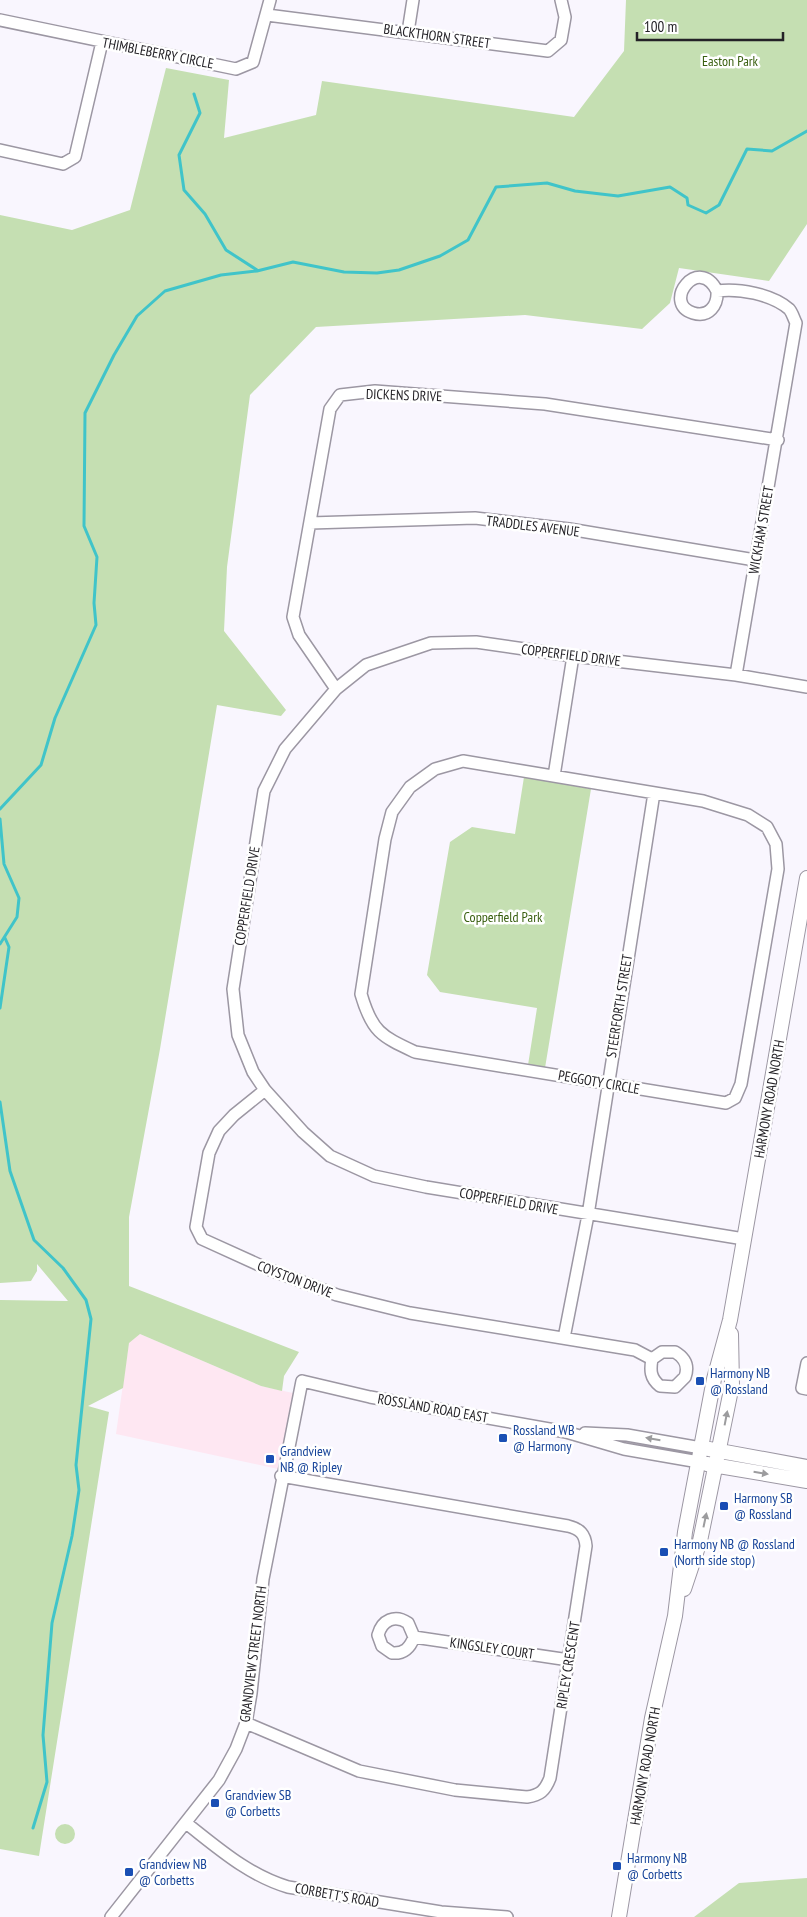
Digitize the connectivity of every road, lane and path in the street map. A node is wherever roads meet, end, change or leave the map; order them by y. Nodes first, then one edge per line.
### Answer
1 (270, 0) edge
2 (413, 0) edge
3 (560, 0) edge
4 (267, 14) junction
5 (0, 20) edge
6 (408, 32) junction
7 (102, 42) junction
8 (0, 150) edge
9 (717, 292) dead end
10 (778, 440) junction
11 (310, 523) junction
12 (755, 560) junction
13 (573, 656) junction
14 (736, 675) junction
15 (807, 687) edge
16 (336, 689) junction
17 (554, 776) junction
18 (654, 793) junction
19 (807, 878) edge
20 (607, 1083) junction
21 (265, 1090) junction
22 (588, 1215) junction
23 (744, 1239) junction
24 (730, 1320) junction
25 (564, 1338) junction
26 (652, 1358) dead end
27 (807, 1363) edge
28 (302, 1381) joint
29 (807, 1389) edge
30 (566, 1432) junction
31 (701, 1448) junction
32 (719, 1451) junction
33 (698, 1462) junction
34 (716, 1466) junction
35 (807, 1467) edge
36 (282, 1476) junction
37 (807, 1481) edge
38 (675, 1616) junction
39 (414, 1637) dead end
40 (569, 1660) junction
41 (246, 1723) junction
42 (186, 1823) junction
43 (401, 1912) edge
44 (111, 1917) edge
45 (507, 1917) edge
46 (619, 1917) edge

1 - 4 street, THIMBLEBERRY CIRCLE
2 - 6 street
3 - 6 street, BLACKTHORN STREET
4 - 6 street, BLACKTHORN STREET
4 - 7 street, THIMBLEBERRY CIRCLE
5 - 7 street, THIMBLEBERRY CIRCLE
7 - 8 street
9 - 10 street, WICKHAM STREET
10 - 11 street, DICKENS DRIVE
10 - 12 street, WICKHAM STREET
11 - 12 street, TRADDLES AVENUE
11 - 16 street, DICKENS DRIVE
12 - 14 street, WICKHAM STREET
13 - 14 street, COPPERFIELD DRIVE
13 - 16 street, COPPERFIELD DRIVE
13 - 17 street
14 - 15 street, COPPERFIELD DRIVE
16 - 21 street, COPPERFIELD DRIVE
17 - 18 street, PEGGOTY CIRCLE
17 - 20 street, PEGGOTY CIRCLE
18 - 20 street, STEERFORTH STREET
18 - 20 street, PEGGOTY CIRCLE
19 - 23 main road, HARMONY ROAD NORTH
20 - 22 street, STEERFORTH STREET
21 - 22 street, COPPERFIELD DRIVE
21 - 25 street, COYSTON DRIVE
22 - 23 street, COPPERFIELD DRIVE
22 - 25 street, STEERFORTH STREET
23 - 24 main road, HARMONY ROAD NORTH
24 - 31 main road, HARMONY ROAD NORTH
32 -> 24 main road, HARMONY ROAD NORTH
25 - 26 street, COYSTON DRIVE
27 - 29 street
28 - 30 street, ROSSLAND ROAD EAST
28 - 36 street, GRANDVIEW STREET NORTH
31 -> 30 street, ROSSLAND ROAD EAST
30 - 33 street, ROSSLAND ROAD EAST
31 - 32 main road
31 - 33 main road, HARMONY ROAD NORTH
32 - 34 main road, HARMONY ROAD NORTH
32 - 35 main road
33 - 34 main road, ROSSLAND ROAD EAST
33 - 38 main road, HARMONY ROAD NORTH
34 -> 37 main road, ROSSLAND ROAD EAST
38 -> 34 main road, HARMONY ROAD NORTH
36 - 40 street, RIPLEY CRESCENT
36 - 41 street, GRANDVIEW STREET NORTH
38 - 46 main road, HARMONY ROAD NORTH
39 - 40 street, KINGSLEY COURT
40 - 41 street, RIPLEY CRESCENT
41 - 42 street, GRANDVIEW STREET NORTH
42 - 43 street, CORBETT'S ROAD
42 - 44 street, GRANDVIEW STREET NORTH
43 - 45 street, CORBETT'S ROAD

